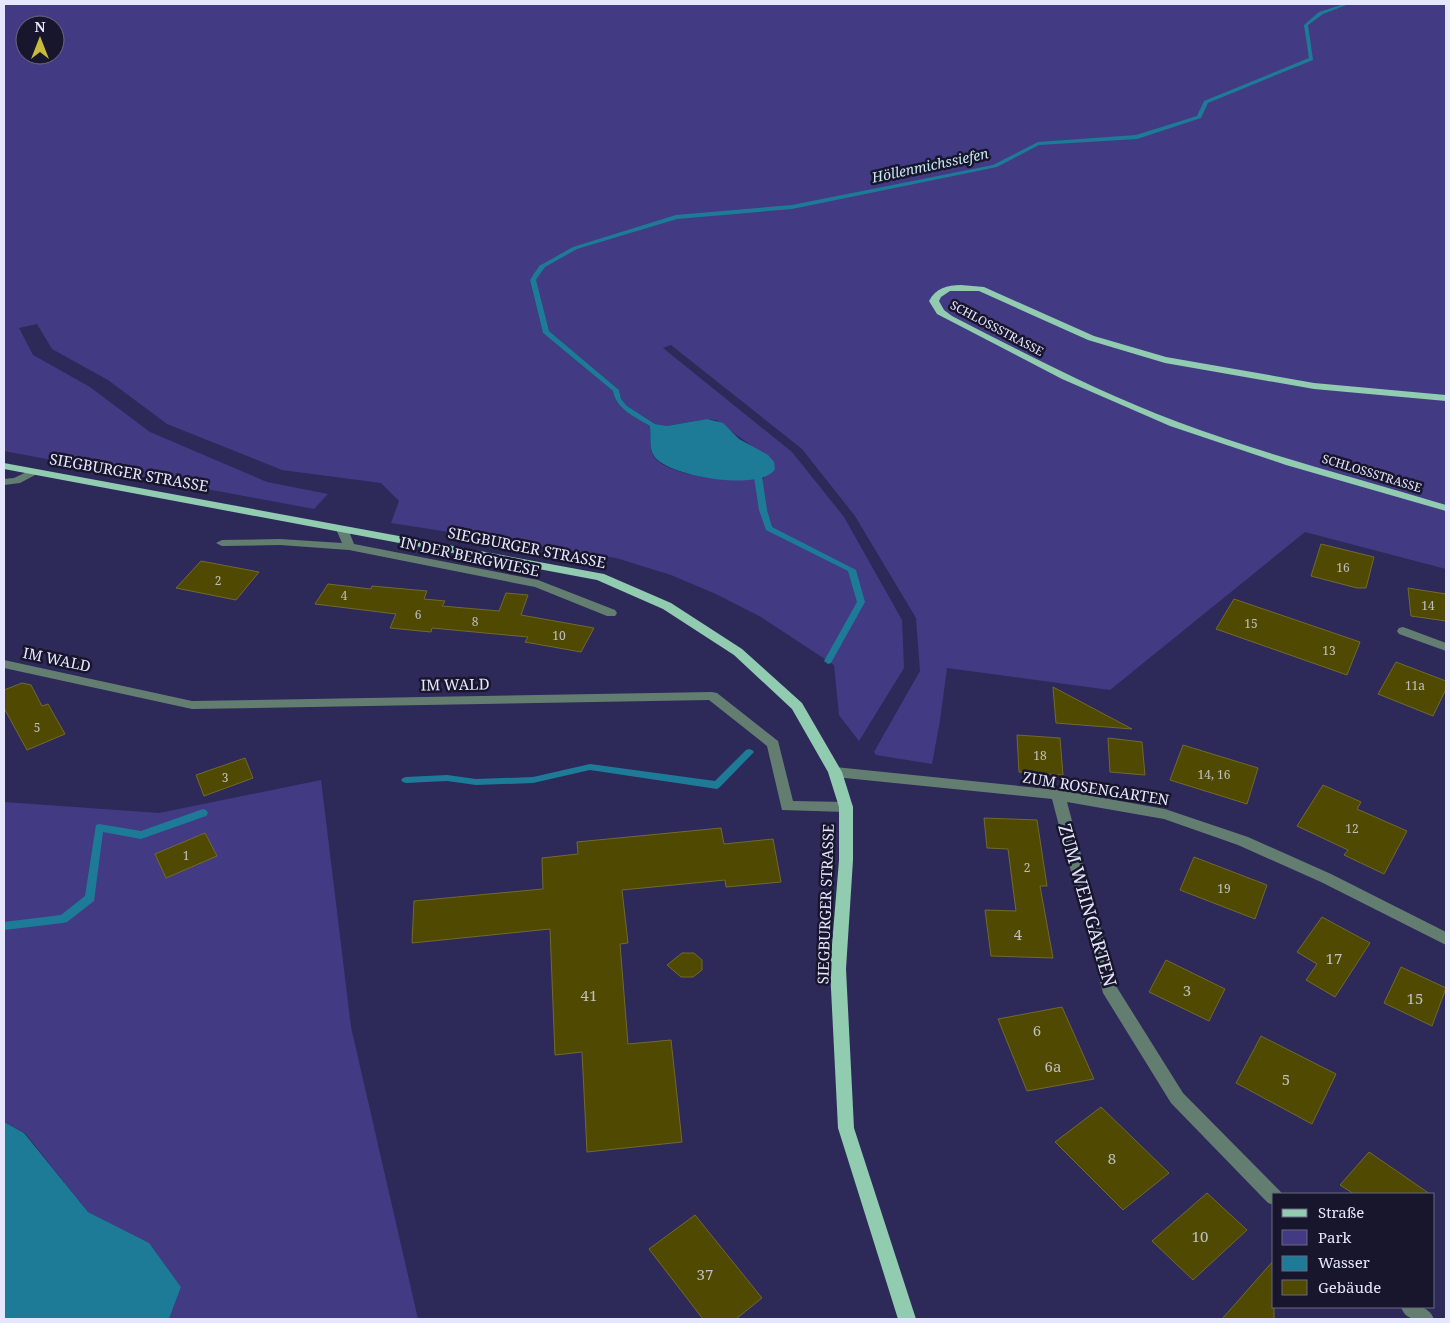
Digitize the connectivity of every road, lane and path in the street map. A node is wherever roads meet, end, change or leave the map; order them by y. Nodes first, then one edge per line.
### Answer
1 (1446, 398) edge
2 (4, 466) edge
3 (33, 472) junction
4 (4, 482) edge
5 (1446, 508) edge
6 (342, 529) junction
7 (222, 543) dead end
8 (349, 547) junction
9 (610, 613) dead end
10 (1403, 631) dead end
11 (1446, 647) edge
12 (4, 664) edge
13 (835, 772) junction
14 (1058, 795) junction
15 (846, 807) junction
16 (1446, 939) edge
17 (1272, 1195) edge
18 (1411, 1308) edge
19 (907, 1319) edge
20 (1425, 1319) edge

1 - 5 main road, SCHLOSSSTRASSE
2 - 3 main road, SIEGBURGER STRASSE
3 - 4 street
3 - 6 main road, SIEGBURGER STRASSE
6 - 8 street
6 - 13 main road, SIEGBURGER STRASSE
7 - 8 street, IN DER BERGWIESE
8 - 9 street, IN DER BERGWIESE
10 - 11 street
12 - 15 street, IM WALD
13 - 14 street, ZUM ROSENGARTEN
13 - 15 main road, SIEGBURGER STRASSE
14 - 16 street, ZUM ROSENGARTEN
14 - 17 street, ZUM WEINGARTEN
15 - 19 main road, SIEGBURGER STRASSE
18 - 20 street

